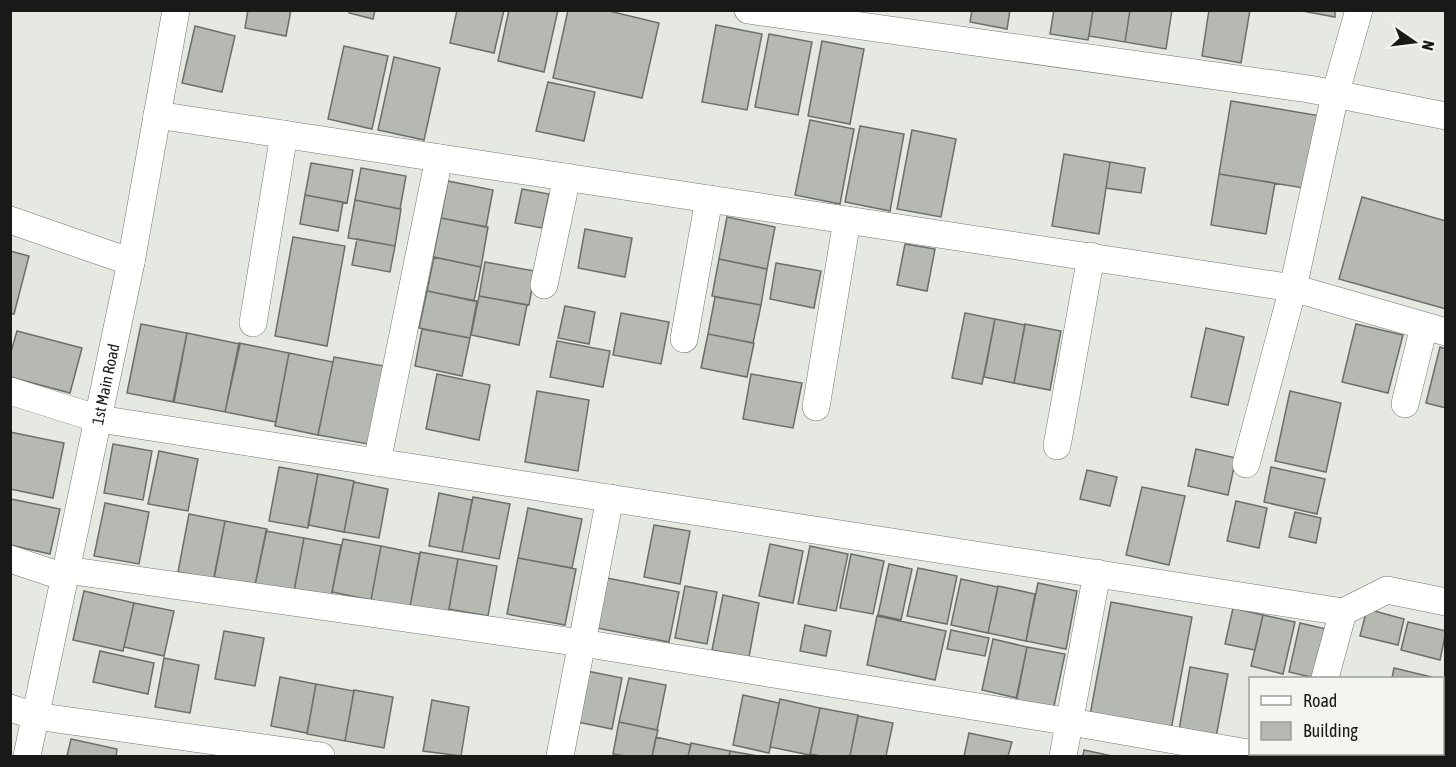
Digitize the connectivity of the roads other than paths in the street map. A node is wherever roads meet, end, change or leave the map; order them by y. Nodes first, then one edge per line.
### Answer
1 (748, 10) edge
2 (1359, 10) edge
3 (175, 11) edge
4 (1335, 94) junction
5 (157, 116) junction
6 (1446, 116) edge
7 (284, 134) junction
8 (439, 158) junction
9 (567, 177) junction
10 (709, 199) junction
11 (10, 220) edge
12 (847, 220) junction
13 (1091, 256) junction
14 (131, 262) junction
15 (544, 285) dead end
16 (1293, 288) junction
17 (253, 323) dead end
18 (1435, 329) edge
19 (684, 339) dead end
20 (10, 391) edge
21 (1405, 404) dead end
22 (816, 407) dead end
23 (99, 419) junction
24 (1057, 446) dead end
25 (376, 462) junction
26 (1246, 464) dead end
27 (610, 498) junction
28 (10, 559) edge
29 (65, 573) junction
30 (1096, 573) junction
31 (1446, 602) edge
32 (1343, 612) junction
33 (582, 643) junction
34 (1325, 677) edge
35 (23, 712) edge
36 (1071, 722) junction
37 (1249, 753) edge
38 (27, 756) edge
39 (321, 756) edge
40 (560, 756) edge
41 (1063, 756) edge

1 - 4 street
2 - 4 street
3 - 5 street, 1st Main Road
4 - 6 street
4 - 16 street
5 - 7 street
5 - 14 street, 1st Main Road
7 - 8 street
7 - 17 street
8 - 9 street
8 - 25 street
9 - 10 street
9 - 15 street
10 - 12 street
10 - 19 street
11 - 14 street
12 - 13 street
12 - 22 street
13 - 16 street
13 - 24 street
14 - 23 street, 1st Main Road
16 - 18 street
16 - 26 street
18 - 21 street
20 - 23 street
23 - 25 street
23 - 29 street, 1st Main Road
25 - 27 street
27 - 30 street
27 - 33 street
28 - 29 street
29 - 33 street
29 - 35 street, 1st Main Road
30 - 32 street
30 - 36 street
31 - 32 street
32 - 34 street
33 - 36 street
33 - 40 street
35 - 38 street, 1st Main Road
35 - 39 street
36 - 37 street
36 - 41 street

